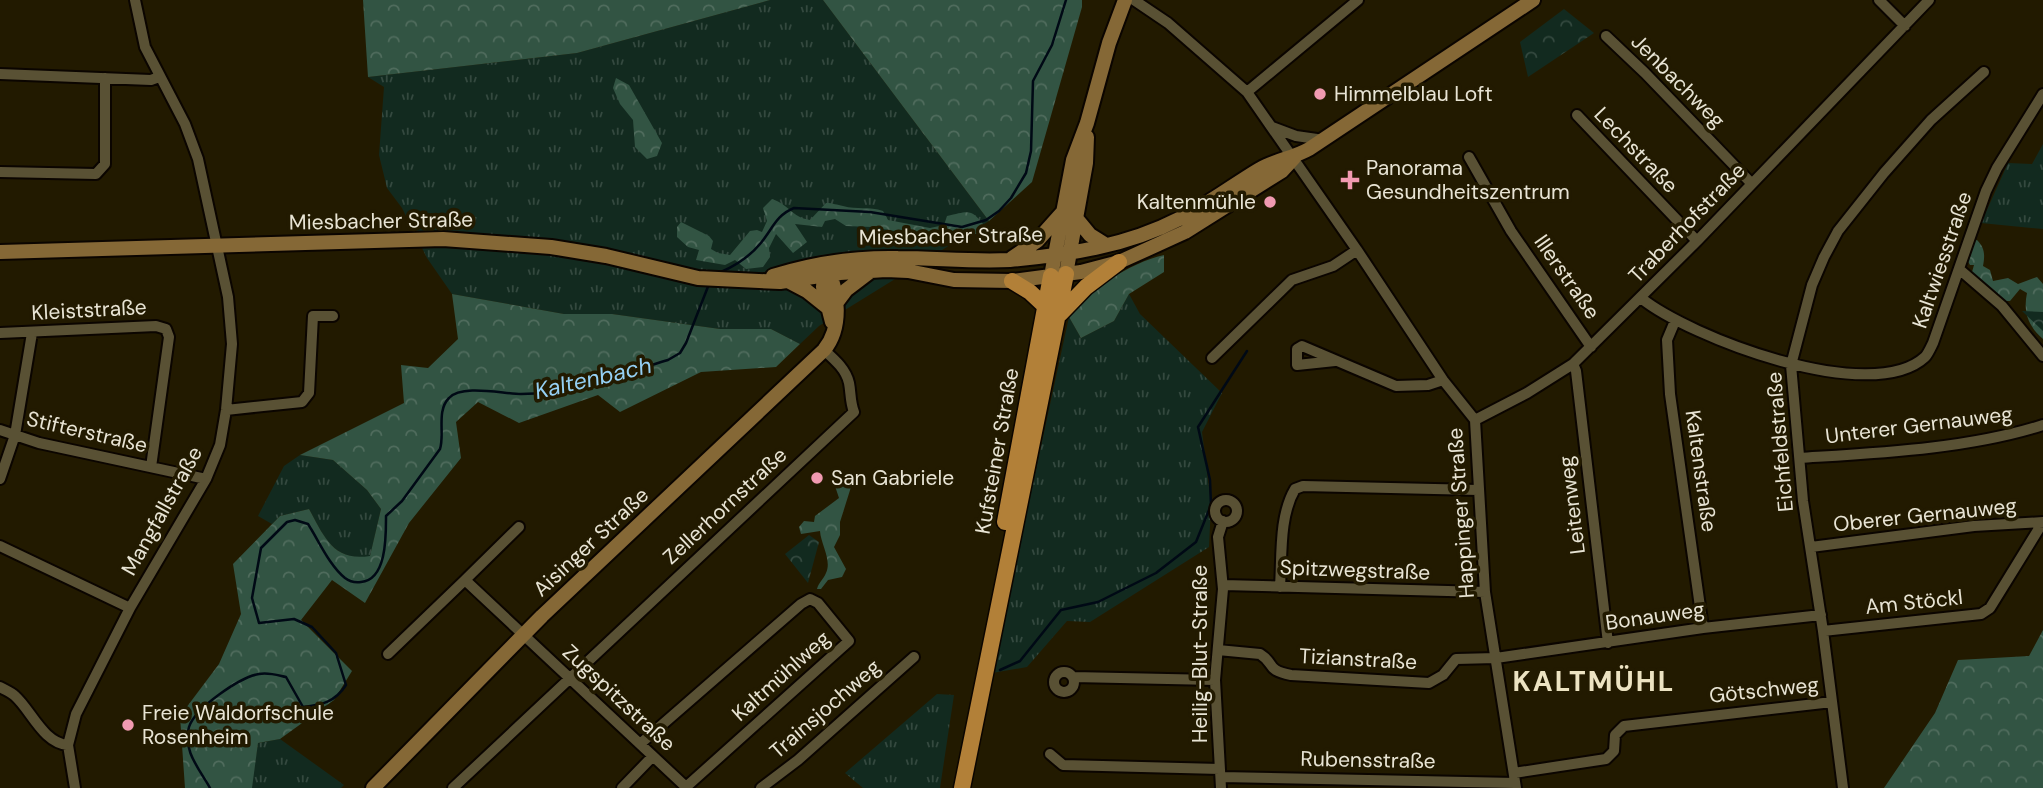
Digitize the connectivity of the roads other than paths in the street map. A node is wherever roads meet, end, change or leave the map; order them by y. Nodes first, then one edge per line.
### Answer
1 (135, 0) edge
2 (1125, 0) edge
3 (1134, 0) edge
4 (1358, 0) edge
5 (1533, 0) edge
6 (1879, 0) edge
7 (1929, 0) edge
8 (1905, 26) junction
9 (1606, 36) dead end
10 (1984, 72) dead end
11 (0, 74) edge
12 (159, 77) junction
13 (105, 78) junction
14 (1247, 92) junction
15 (2043, 94) edge
16 (1577, 116) dead end
17 (1272, 127) junction
18 (1324, 140) junction
19 (1469, 157) dead end
20 (1294, 158) junction
21 (0, 172) edge
22 (1752, 184) junction
23 (1070, 215) junction
24 (1697, 241) junction
25 (217, 245) junction
26 (1106, 246) junction
27 (1357, 250) junction
28 (0, 252) edge
29 (1070, 253) junction
30 (1055, 255) junction
31 (1009, 260) junction
32 (1119, 262) junction
33 (1959, 268) junction
34 (873, 270) junction
35 (826, 271) junction
36 (1059, 275) junction
37 (759, 281) junction
38 (788, 281) junction
39 (1012, 281) junction
40 (1641, 298) junction
41 (832, 304) junction
42 (1052, 312) junction
43 (333, 316) dead end
44 (1675, 321) junction
45 (0, 333) edge
46 (32, 333) junction
47 (1591, 347) junction
48 (824, 350) junction
49 (2043, 356) edge
50 (1212, 358) dead end
51 (1335, 361) dead end
52 (1573, 364) junction
53 (1791, 365) junction
54 (1443, 380) junction
55 (226, 410) junction
56 (1475, 420) junction
57 (2043, 425) edge
58 (0, 430) edge
59 (15, 435) junction
60 (1800, 458) junction
61 (151, 467) junction
62 (0, 479) edge
63 (206, 480) junction
64 (1478, 490) junction
65 (1223, 521) dead end
66 (2043, 522) edge
67 (519, 527) dead end
68 (0, 547) edge
69 (1811, 548) junction
70 (466, 580) junction
71 (1223, 585) junction
72 (1280, 587) junction
73 (1485, 592) junction
74 (130, 608) junction
75 (1821, 615) junction
76 (1703, 628) junction
77 (1823, 631) junction
78 (524, 636) junction
79 (1608, 642) junction
80 (1218, 650) junction
81 (388, 654) dead end
82 (914, 657) dead end
83 (1496, 658) junction
84 (569, 677) junction
85 (1073, 677) dead end
86 (1215, 680) junction
87 (0, 687) edge
88 (1832, 702) junction
89 (640, 744) junction
90 (68, 745) junction
91 (1050, 754) dead end
92 (653, 756) junction
93 (1221, 778) edge
94 (1515, 781) edge
95 (75, 788) edge
96 (373, 788) edge
97 (453, 788) edge
98 (622, 788) edge
99 (686, 788) edge
100 (761, 788) edge
101 (953, 788) edge
102 (962, 788) edge
103 (1843, 788) edge

1 - 12 street, Mangfallstraße
2 - 23 main road, Kufsteiner Straße
3 - 14 street, Happinger Straße
4 - 14 street
5 - 18 main road, Miesbacher Straße
6 - 8 street
7 - 8 street, Traberhofstraße
8 - 22 street, Traberhofstraße
9 - 22 street, Jenbachweg
10 - 53 street, Eichfeldstraße
11 - 13 street
12 - 13 street
12 - 25 street, Mangfallstraße
13 - 21 street
14 - 17 street, Happinger Straße
15 - 33 street, Kaltwiesstraße
16 - 24 street, Lechstraße
17 - 18 street
17 - 20 street, Happinger Straße
18 - 20 main road, Miesbacher Straße
19 - 47 street, Illerstraße
20 - 26 main road, Miesbacher Straße
20 - 27 street, Happinger Straße
20 - 32 main road, Miesbacher Straße
22 - 24 street, Traberhofstraße
23 - 26 main road
23 - 29 main road, Kufsteiner Straße
23 - 30 main road, Kufsteiner Straße
23 - 31 main road
24 - 40 street, Traberhofstraße
25 - 28 main road, Miesbacher Straße
25 - 37 main road, Miesbacher Straße
25 - 55 street, Mangfallstraße
26 - 29 main road, Miesbacher Straße
27 - 50 street
27 - 54 street, Happinger Straße
29 - 30 main road, Miesbacher Straße
29 - 36 main road, Kufsteiner Straße
30 - 31 main road, Miesbacher Straße
30 - 36 main road, Kufsteiner Straße
31 - 35 main road, Miesbacher Straße
32 - 36 main road, Miesbacher Straße
32 - 42 main road
33 - 49 street
33 - 53 street, Kaltwiesstraße
34 - 35 main road, Miesbacher Straße
34 - 39 main road, Miesbacher Straße
34 - 41 main road
35 - 37 main road, Miesbacher Straße
35 - 38 main road, Miesbacher Straße
35 - 41 main road, Aisinger Straße
36 - 39 main road, Miesbacher Straße
36 - 42 main road, Kufsteiner Straße
37 - 38 main road, Miesbacher Straße
38 - 41 main road
39 - 42 main road
40 - 44 street, Kaltwiesstraße
40 - 47 street, Traberhofstraße
41 - 48 main road, Aisinger Straße
42 - 101 main road, Kufsteiner Straße
42 - 102 main road, Kufsteiner Straße
43 - 55 street
44 - 53 street, Kaltwiesstraße
44 - 76 street, Kaltenstraße
45 - 46 street, Kleiststraße
46 - 59 street
46 - 61 street, Kleiststraße
47 - 52 street, Traberhofstraße
48 - 78 main road, Aisinger Straße
48 - 84 street, Zellerhornstraße
51 - 54 street
52 - 56 street, Traberhofstraße
52 - 79 street, Leitenweg
53 - 60 street, Eichfeldstraße
54 - 56 street, Happinger Straße
55 - 63 street, Mangfallstraße
56 - 64 street, Happinger Straße
57 - 60 street, Unterer Gernauweg
58 - 59 street, Stifterstraße
59 - 61 street, Stifterstraße
59 - 62 street
60 - 69 street, Eichfeldstraße
61 - 63 street, Stifterstraße
63 - 74 street, Mangfallstraße
64 - 72 street
64 - 73 street, Happinger Straße
65 - 71 street, Heilig-Blut-Straße
66 - 69 street, Oberer Gernauweg
66 - 77 street, Am Stöckl
67 - 70 street
68 - 74 street
69 - 75 street, Eichfeldstraße
70 - 78 street, Zugspitzstraße
70 - 81 street
71 - 72 street, Spitzwegstraße
71 - 80 street, Heilig-Blut-Straße
72 - 73 street, Spitzwegstraße
73 - 83 street, Happinger Straße
74 - 90 street, Mangfallstraße
75 - 76 street, Bonauweg
75 - 77 street, Eichfeldstraße
76 - 79 street, Bonauweg
77 - 88 street, Eichfeldstraße
78 - 84 street, Zugspitzstraße
78 - 96 main road, Aisinger Straße
79 - 83 street, Bonauweg
80 - 83 street, Tizianstraße
80 - 86 street, Heilig-Blut-Straße
82 - 100 street, Trainsjochweg
83 - 94 street, Happinger Straße
84 - 89 street, Zugspitzstraße
84 - 97 street
85 - 86 street
86 - 93 street, Heilig-Blut-Straße
87 - 90 street
88 - 94 street, Götschweg
88 - 103 street, Eichfeldstraße
89 - 92 street, Zugspitzstraße
89 - 99 street, Kaltmühlweg
90 - 95 street, Mangfallstraße
91 - 93 street, Rubensstraße
92 - 98 street
92 - 99 street, Zugspitzstraße
93 - 94 street, Rubensstraße

